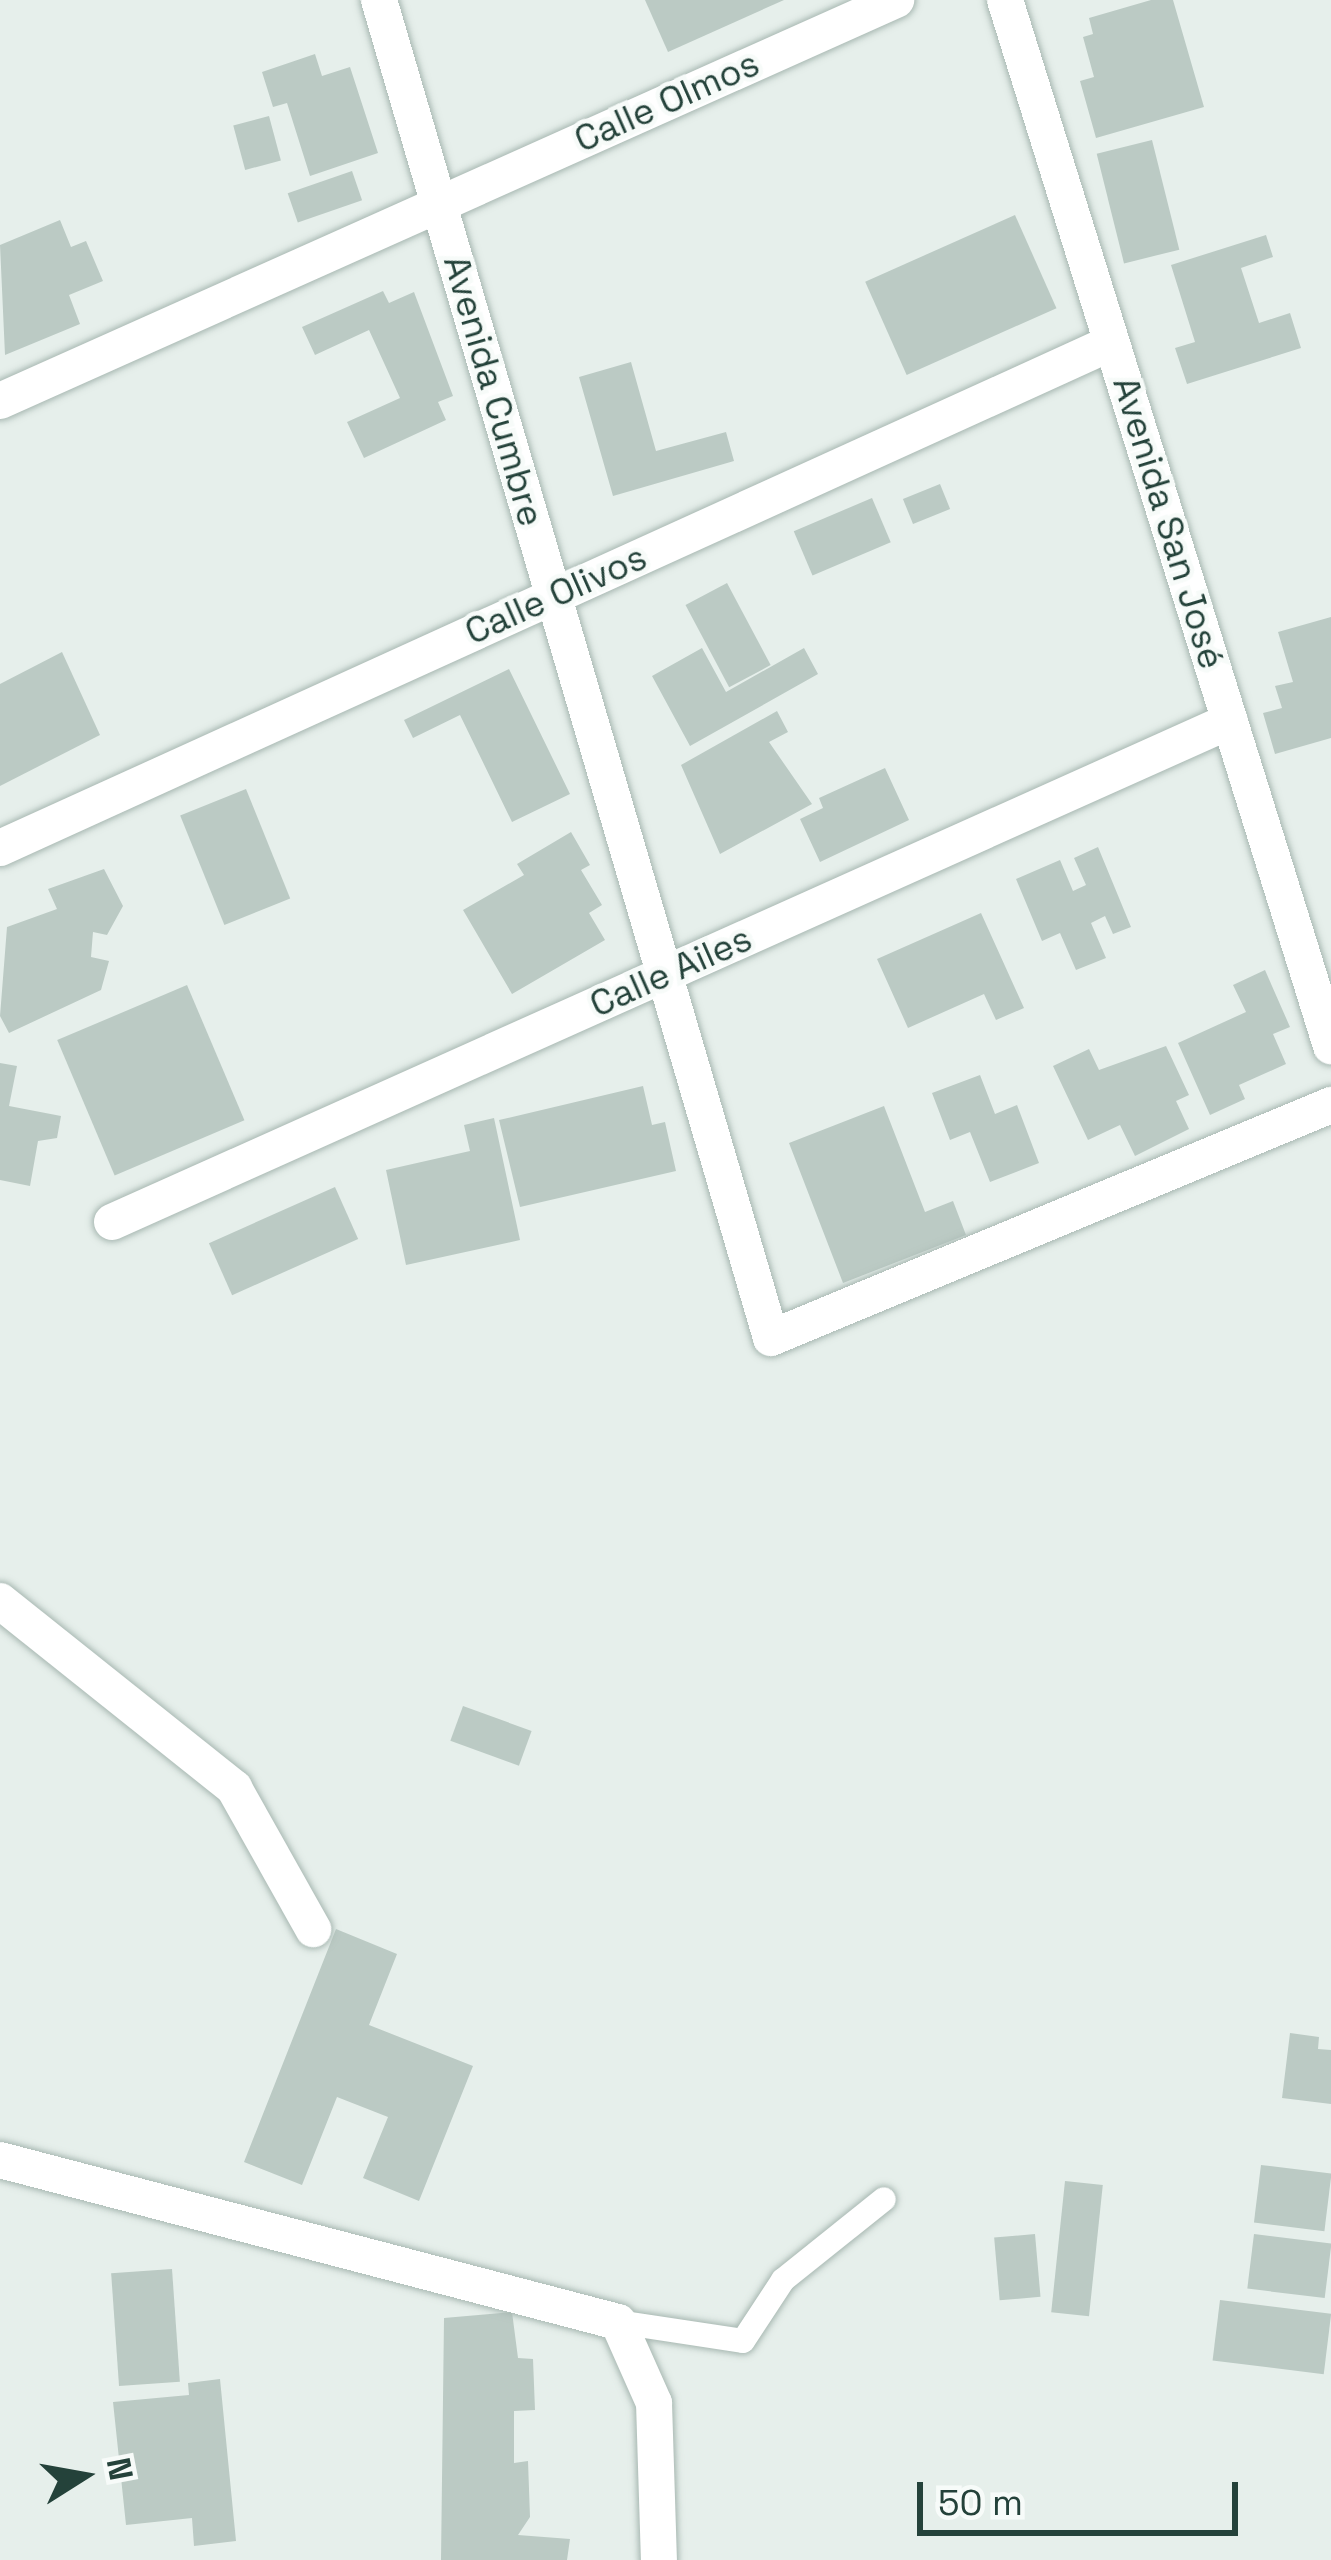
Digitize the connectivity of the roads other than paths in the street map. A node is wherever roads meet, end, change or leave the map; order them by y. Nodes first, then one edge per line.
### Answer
1 (379, 0) edge
2 (896, 0) edge
3 (1005, 0) edge
4 (438, 204) junction
5 (1111, 343) junction
6 (0, 401) edge
7 (553, 596) junction
8 (1230, 721) junction
9 (0, 848) edge
10 (664, 975) junction
11 (1331, 1046) edge
12 (1331, 1105) edge
13 (112, 1222) dead end
14 (0, 1601) edge
15 (314, 1929) dead end
16 (0, 2160) edge
17 (884, 2199) dead end
18 (618, 2322) junction
19 (658, 2560) edge

1 - 4 street, Avenida Cumbre
2 - 4 street, Calle Olmos
3 - 5 street, Avenida San José
4 - 6 street, Avenida Cumbre
4 - 7 street, Avenida Cumbre
5 - 7 street, Calle Olivos
5 - 8 street, Avenida San José
7 - 9 street, Calle Olivos
7 - 10 street, Avenida Cumbre
8 - 10 street, Calle Ailes
8 - 11 street, Avenida San José
10 - 12 street, Avenida Cumbre
10 - 13 street, Calle Ailes
14 - 15 street
16 - 18 street
17 - 18 lane
18 - 19 street

